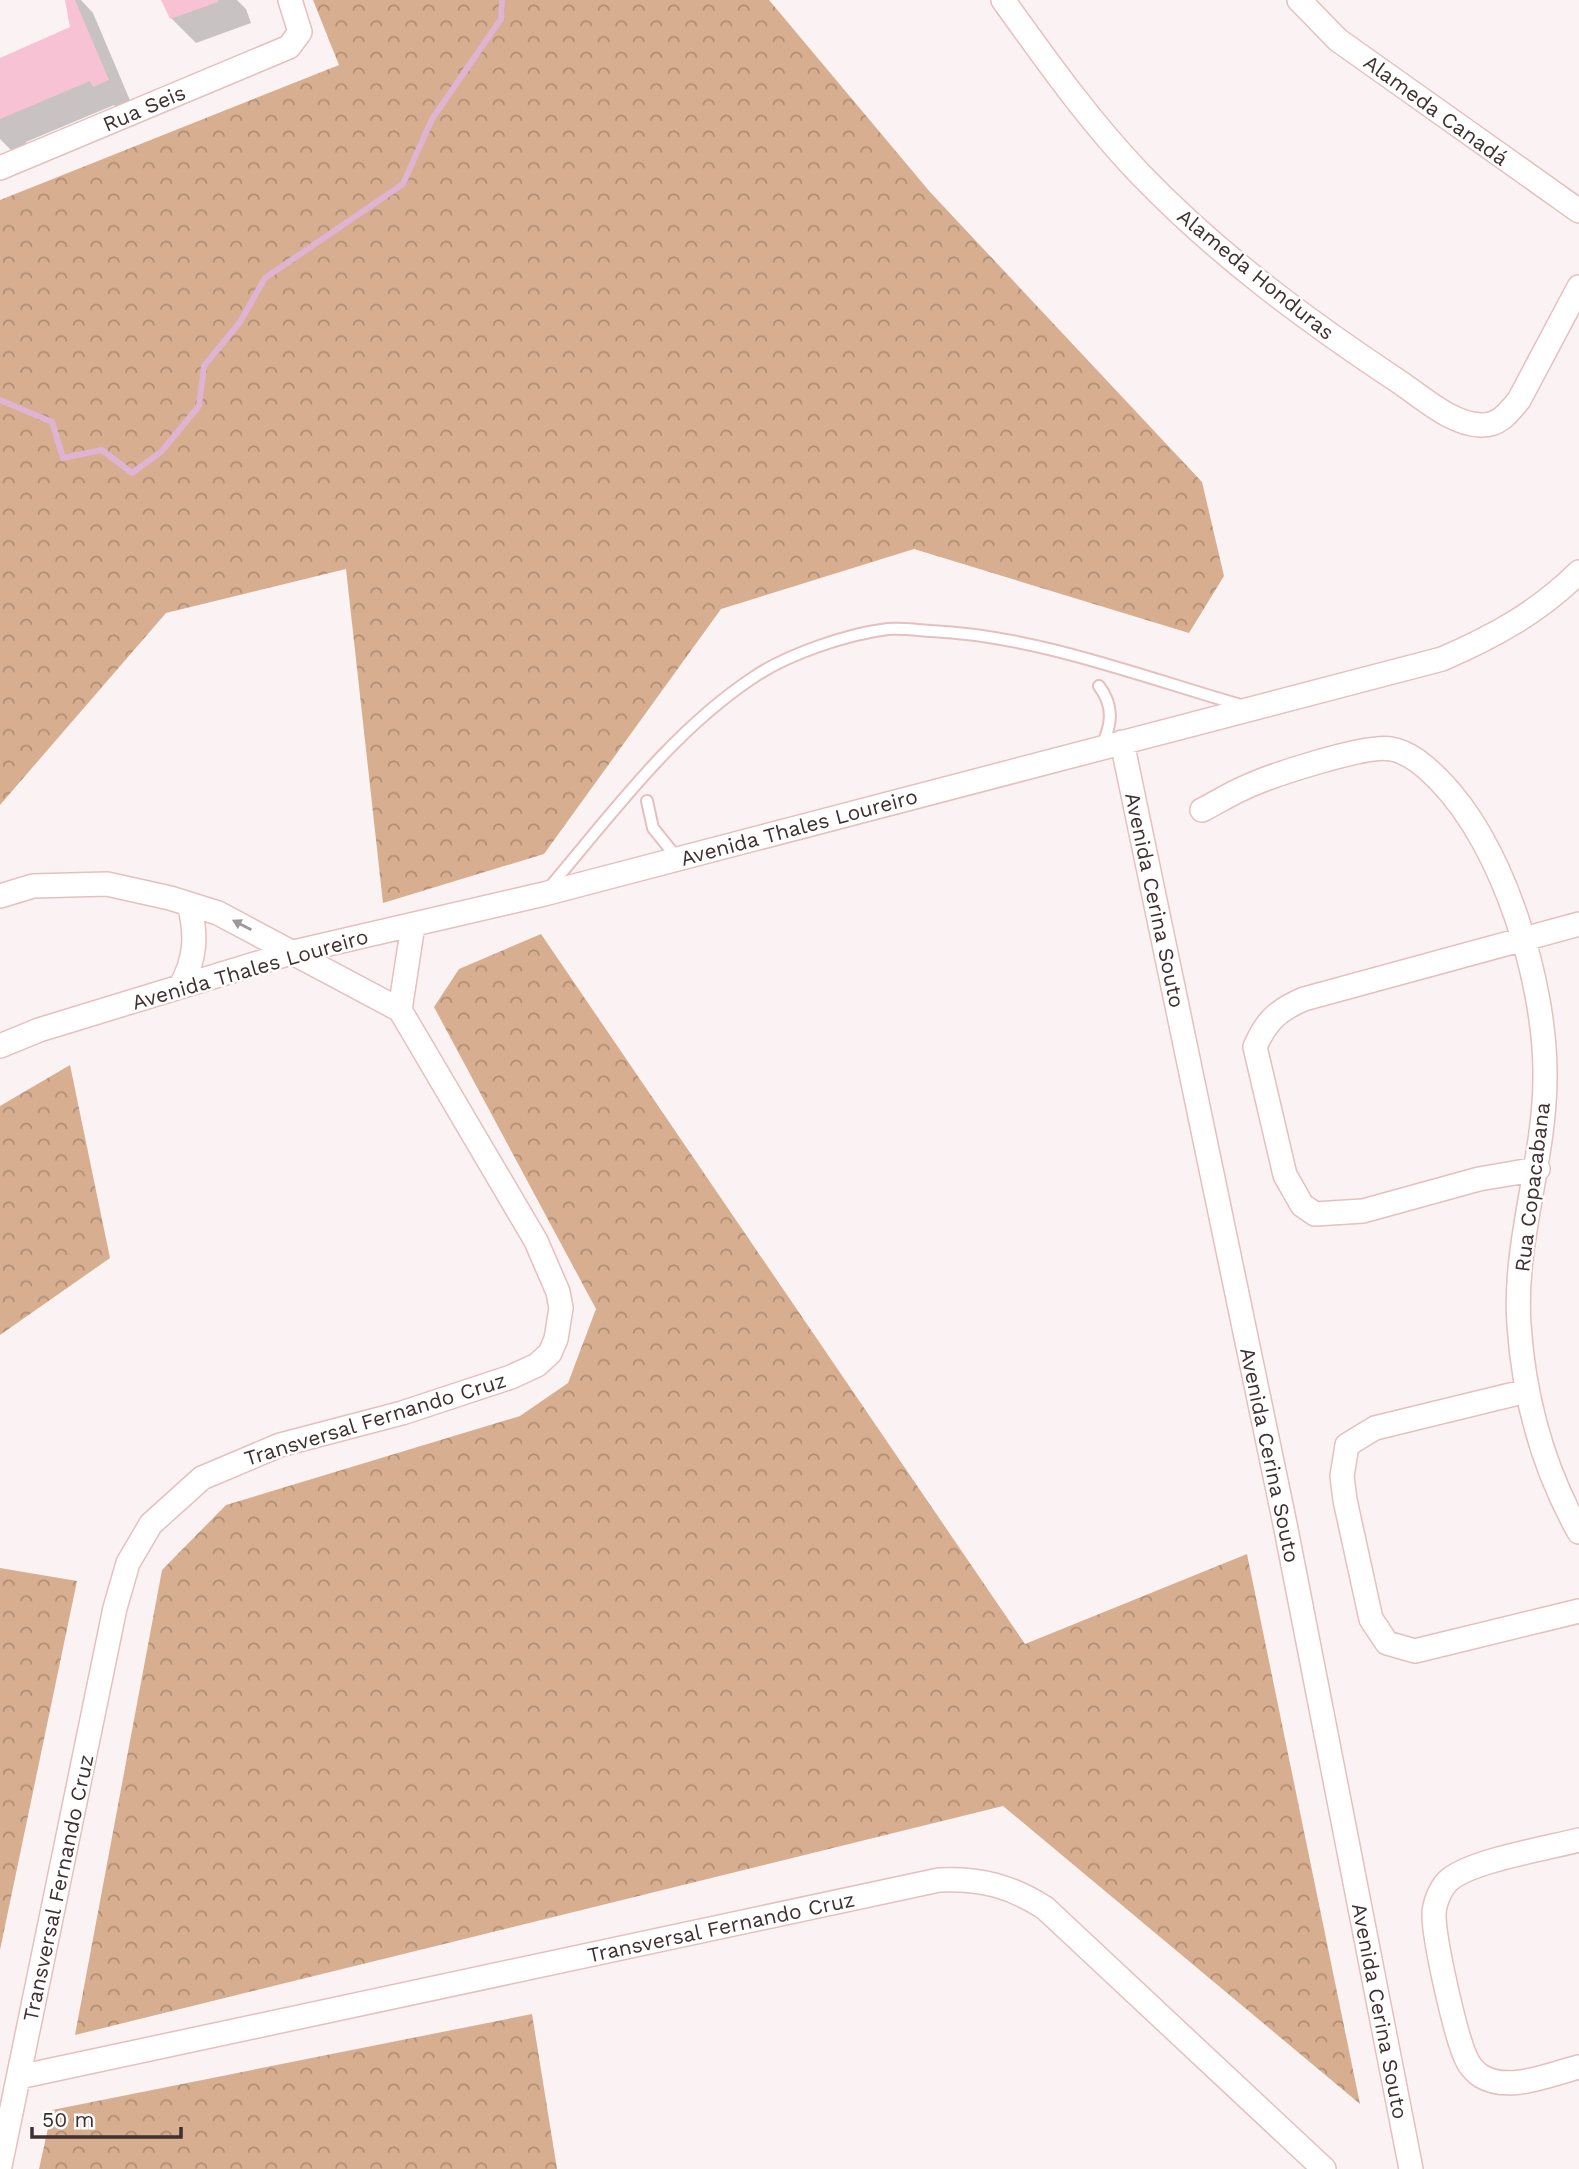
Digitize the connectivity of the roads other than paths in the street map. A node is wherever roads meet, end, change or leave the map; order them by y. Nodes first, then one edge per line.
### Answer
1 (290, 0) edge
2 (1003, 0) edge
3 (1299, 0) edge
4 (0, 168) edge
5 (1579, 211) edge
6 (1579, 287) edge
7 (1579, 572) edge
8 (1099, 686) dead end
9 (1254, 709) junction
10 (1111, 745) junction
11 (648, 801) dead end
12 (1202, 810) dead end
13 (679, 859) junction
14 (544, 894) junction
15 (0, 896) edge
16 (191, 913) junction
17 (1579, 924) edge
18 (413, 925) junction
19 (1523, 940) junction
20 (294, 952) junction
21 (180, 987) junction
22 (400, 1010) junction
23 (0, 1046) edge
24 (1538, 1169) junction
25 (1527, 1391) junction
26 (1579, 1532) edge
27 (1579, 1611) edge
28 (1579, 1840) edge
29 (1579, 2067) edge
30 (19, 2077) junction
31 (0, 2165) edge
32 (1324, 2169) edge
33 (1411, 2169) edge

1 - 4 street, Rua Seis
2 - 6 street, Alameda Honduras
3 - 5 street, Alameda Canadá
7 - 9 street, Avenida Thales Loureiro
8 - 10 lane
9 - 10 street, Avenida Thales Loureiro
9 - 14 lane
10 - 13 street, Avenida Thales Loureiro
10 - 33 street, Avenida Cerina Souto
11 - 13 lane
12 - 19 street, Rua Copacabana
13 - 14 street, Avenida Thales Loureiro
14 - 18 street, Avenida Thales Loureiro
15 - 16 street
20 -> 16 street
16 - 21 street
17 - 19 street
18 - 20 street, Avenida Thales Loureiro
18 - 22 street
19 - 24 street, Rua Copacabana
19 - 24 street
20 - 21 street, Avenida Thales Loureiro
20 - 22 street
21 - 23 street, Avenida Thales Loureiro
22 - 30 street, Transversal Fernando Cruz
24 - 25 street, Rua Copacabana
25 - 26 street, Rua Copacabana
25 - 27 street
28 - 29 street
30 - 31 street, Transversal Fernando Cruz
30 - 32 street, Transversal Fernando Cruz

